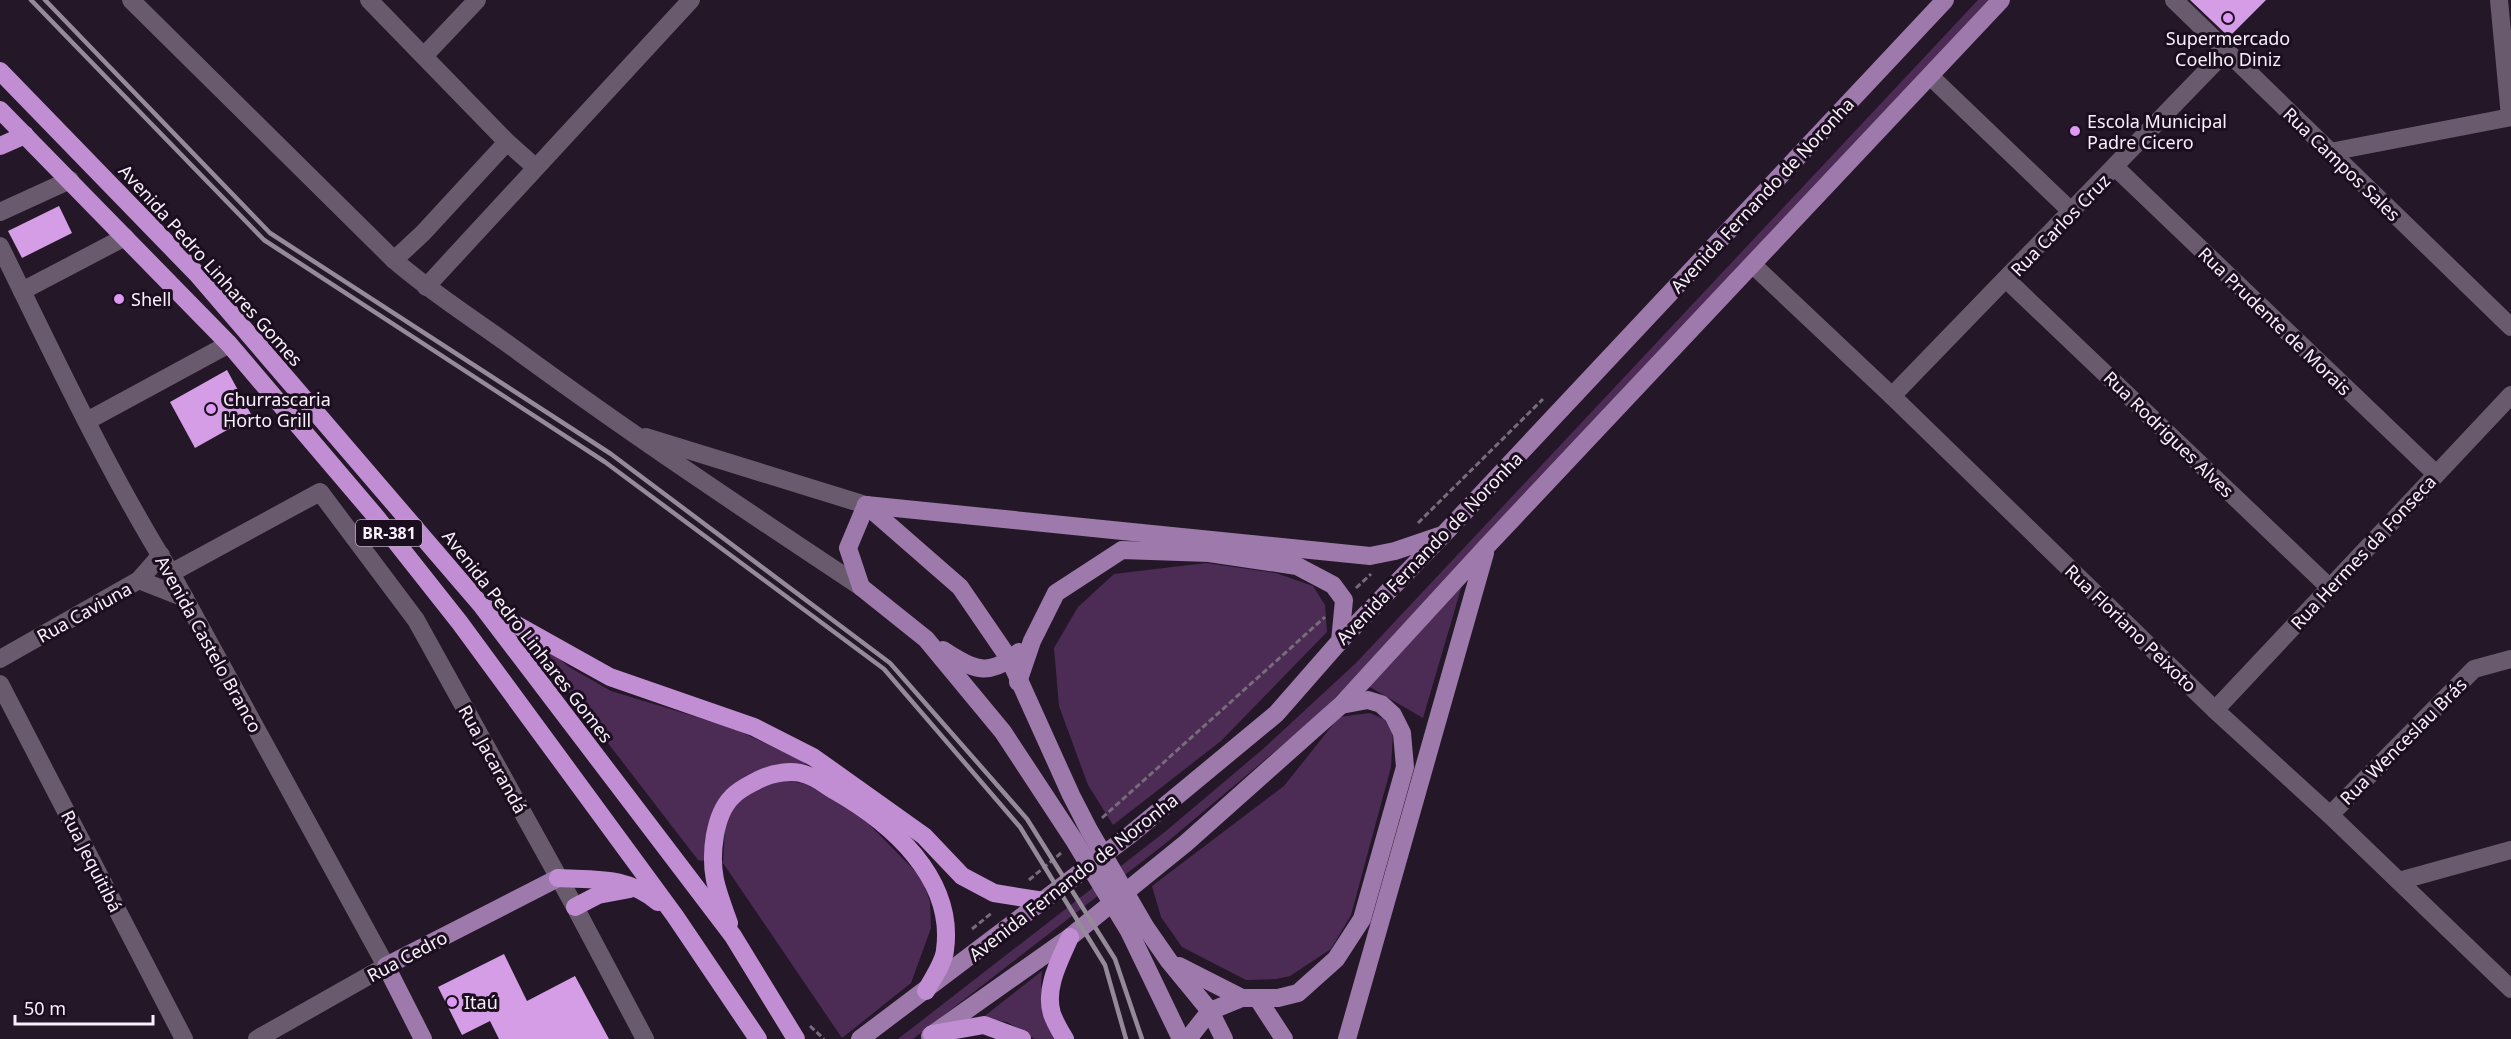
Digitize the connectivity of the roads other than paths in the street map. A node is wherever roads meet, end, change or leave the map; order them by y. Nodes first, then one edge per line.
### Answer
1 (131, 0) edge
2 (477, 0) edge
3 (691, 0) edge
4 (1945, 0) edge
5 (2001, 0) edge
6 (2175, 0) edge
7 (2499, 0) edge
8 (382, 4) edge
9 (2226, 51) junction
10 (424, 56) junction
11 (0, 71) edge
12 (1930, 76) junction
13 (0, 110) edge
14 (2510, 117) edge
15 (25, 135) junction
16 (507, 142) junction
17 (0, 146) edge
18 (2330, 152) junction
19 (535, 167) junction
20 (2115, 167) junction
21 (70, 180) junction
22 (0, 212) edge
23 (2072, 212) junction
24 (125, 237) junction
25 (0, 246) edge
26 (394, 260) junction
27 (1753, 265) junction
28 (2007, 280) junction
29 (426, 288) junction
30 (22, 291) junction
31 (2511, 306) edge
32 (2492, 310) junction
33 (2511, 327) edge
34 (230, 344) junction
35 (2511, 395) edge
36 (1892, 396) junction
37 (87, 421) junction
38 (627, 431) junction
39 (2436, 474) junction
40 (866, 505) junction
41 (1444, 534) junction
42 (1487, 546) junction
43 (160, 555) junction
44 (171, 573) junction
45 (139, 580) junction
46 (861, 587) junction
47 (2330, 588) junction
48 (185, 598) junction
49 (482, 606) junction
50 (926, 639) junction
51 (1032, 641) junction
52 (1340, 641) junction
53 (0, 659) edge
54 (2511, 659) edge
55 (1010, 660) junction
56 (1018, 682) junction
57 (0, 684) edge
58 (1341, 705) junction
59 (2215, 710) junction
60 (2330, 815) junction
61 (2511, 850) edge
62 (558, 878) junction
63 (2399, 881) junction
64 (644, 890) junction
65 (1044, 901) junction
66 (575, 907) junction
67 (675, 916) junction
68 (1138, 929) junction
69 (733, 936) junction
70 (1070, 937) junction
71 (1169, 961) junction
72 (386, 966) junction
73 (2511, 989) edge
74 (926, 991) junction
75 (1250, 998) junction
76 (1210, 1011) junction
77 (929, 1037) edge
78 (184, 1039) edge
79 (257, 1039) edge
80 (423, 1039) edge
81 (645, 1039) edge
82 (758, 1039) edge
83 (796, 1039) edge
84 (860, 1039) edge
85 (1022, 1039) edge
86 (1065, 1039) edge
87 (1181, 1039) edge
88 (1188, 1039) edge
89 (1224, 1039) edge
90 (1284, 1039) edge
91 (1347, 1039) edge

1 - 26 street
2 - 10 street
3 - 19 street
4 - 41 main road, Avenida Fernando de Noronha
5 - 12 main road
6 - 9 street, Rua Campos Sales
7 - 14 street
8 - 10 street
9 - 18 street, Rua Campos Sales
9 - 20 street, Rua Carlos Cruz
10 - 16 street
11 - 49 highway, Avenida Pedro Linhares Gomes / BR-381
12 - 23 street
12 - 27 main road
13 - 15 highway, BR-381
14 - 18 street
15 - 17 highway
15 - 21 highway, BR-381
16 - 19 street
16 - 26 street
18 - 32 street, Rua Campos Sales
19 - 29 street
20 - 23 street, Rua Carlos Cruz
20 - 39 street, Rua Prudente de Morais
21 - 22 street
21 - 24 highway, BR-381
23 - 28 street, Rua Carlos Cruz
24 - 30 street
24 - 34 highway, BR-381
25 - 30 street, Avenida Castelo Branco
26 - 29 street
27 - 36 street, Rua Floriano Peixoto
27 - 42 main road
28 - 36 street, Rua Carlos Cruz
28 - 47 street, Rua Rodrigues Alves
29 - 38 street
30 - 37 street, Avenida Castelo Branco
31 - 32 street
32 - 33 street, Rua Campos Sales
34 - 37 street
34 - 67 highway, BR-381
35 - 39 street, Rua Hermes da Fonseca
36 - 59 street, Rua Floriano Peixoto
37 - 43 street, Avenida Castelo Branco
38 - 40 street
38 - 46 street
39 - 47 street, Rua Hermes da Fonseca
40 - 41 main road
40 - 46 main road
40 - 55 main road
41 - 52 main road, Avenida Fernando de Noronha
42 - 58 main road
42 - 91 main road
43 - 44 street, Avenida Castelo Branco
43 - 45 street, Rua Caviuna
44 - 48 street, Avenida Castelo Branco
44 - 62 street, Rua Jacarandá
45 - 48 street
45 - 53 street, Rua Caviuna
46 - 50 main road
47 - 59 street, Rua Hermes da Fonseca
48 - 72 street, Avenida Castelo Branco
49 - 65 highway
49 - 69 highway, Avenida Pedro Linhares Gomes / BR-381
50 - 55 main road
50 - 68 main road
51 - 52 main road
51 - 55 main road
51 - 56 main road
52 - 65 main road, Avenida Fernando de Noronha
54 - 60 street, Rua Wenceslau Brás
55 - 56 main road
56 - 68 main road
57 - 78 street, Rua Jequitibá
58 - 70 main road
58 - 75 main road
59 - 60 street, Rua Floriano Peixoto
60 - 63 street, Rua Floriano Peixoto
61 - 63 street
62 - 64 highway
62 - 66 street, Rua Jacarandá
62 - 72 main road, Rua Cedro
63 - 73 street, Rua Floriano Peixoto
64 - 66 highway
64 - 67 highway
65 - 74 main road, Avenida Fernando de Noronha
66 - 81 street, Rua Jacarandá
67 - 82 highway, BR-381
68 - 71 main road
68 - 87 main road
69 - 74 highway
69 - 83 highway, Avenida Pedro Linhares Gomes / BR-381
70 - 77 main road
70 - 86 highway
71 - 75 main road
71 - 76 main road
72 - 79 street, Rua Cedro
72 - 80 main road, Avenida Castelo Branco
74 - 84 main road, Avenida Fernando de Noronha
75 - 76 main road
75 - 90 main road
76 - 88 main road
76 - 89 main road
77 - 85 highway

